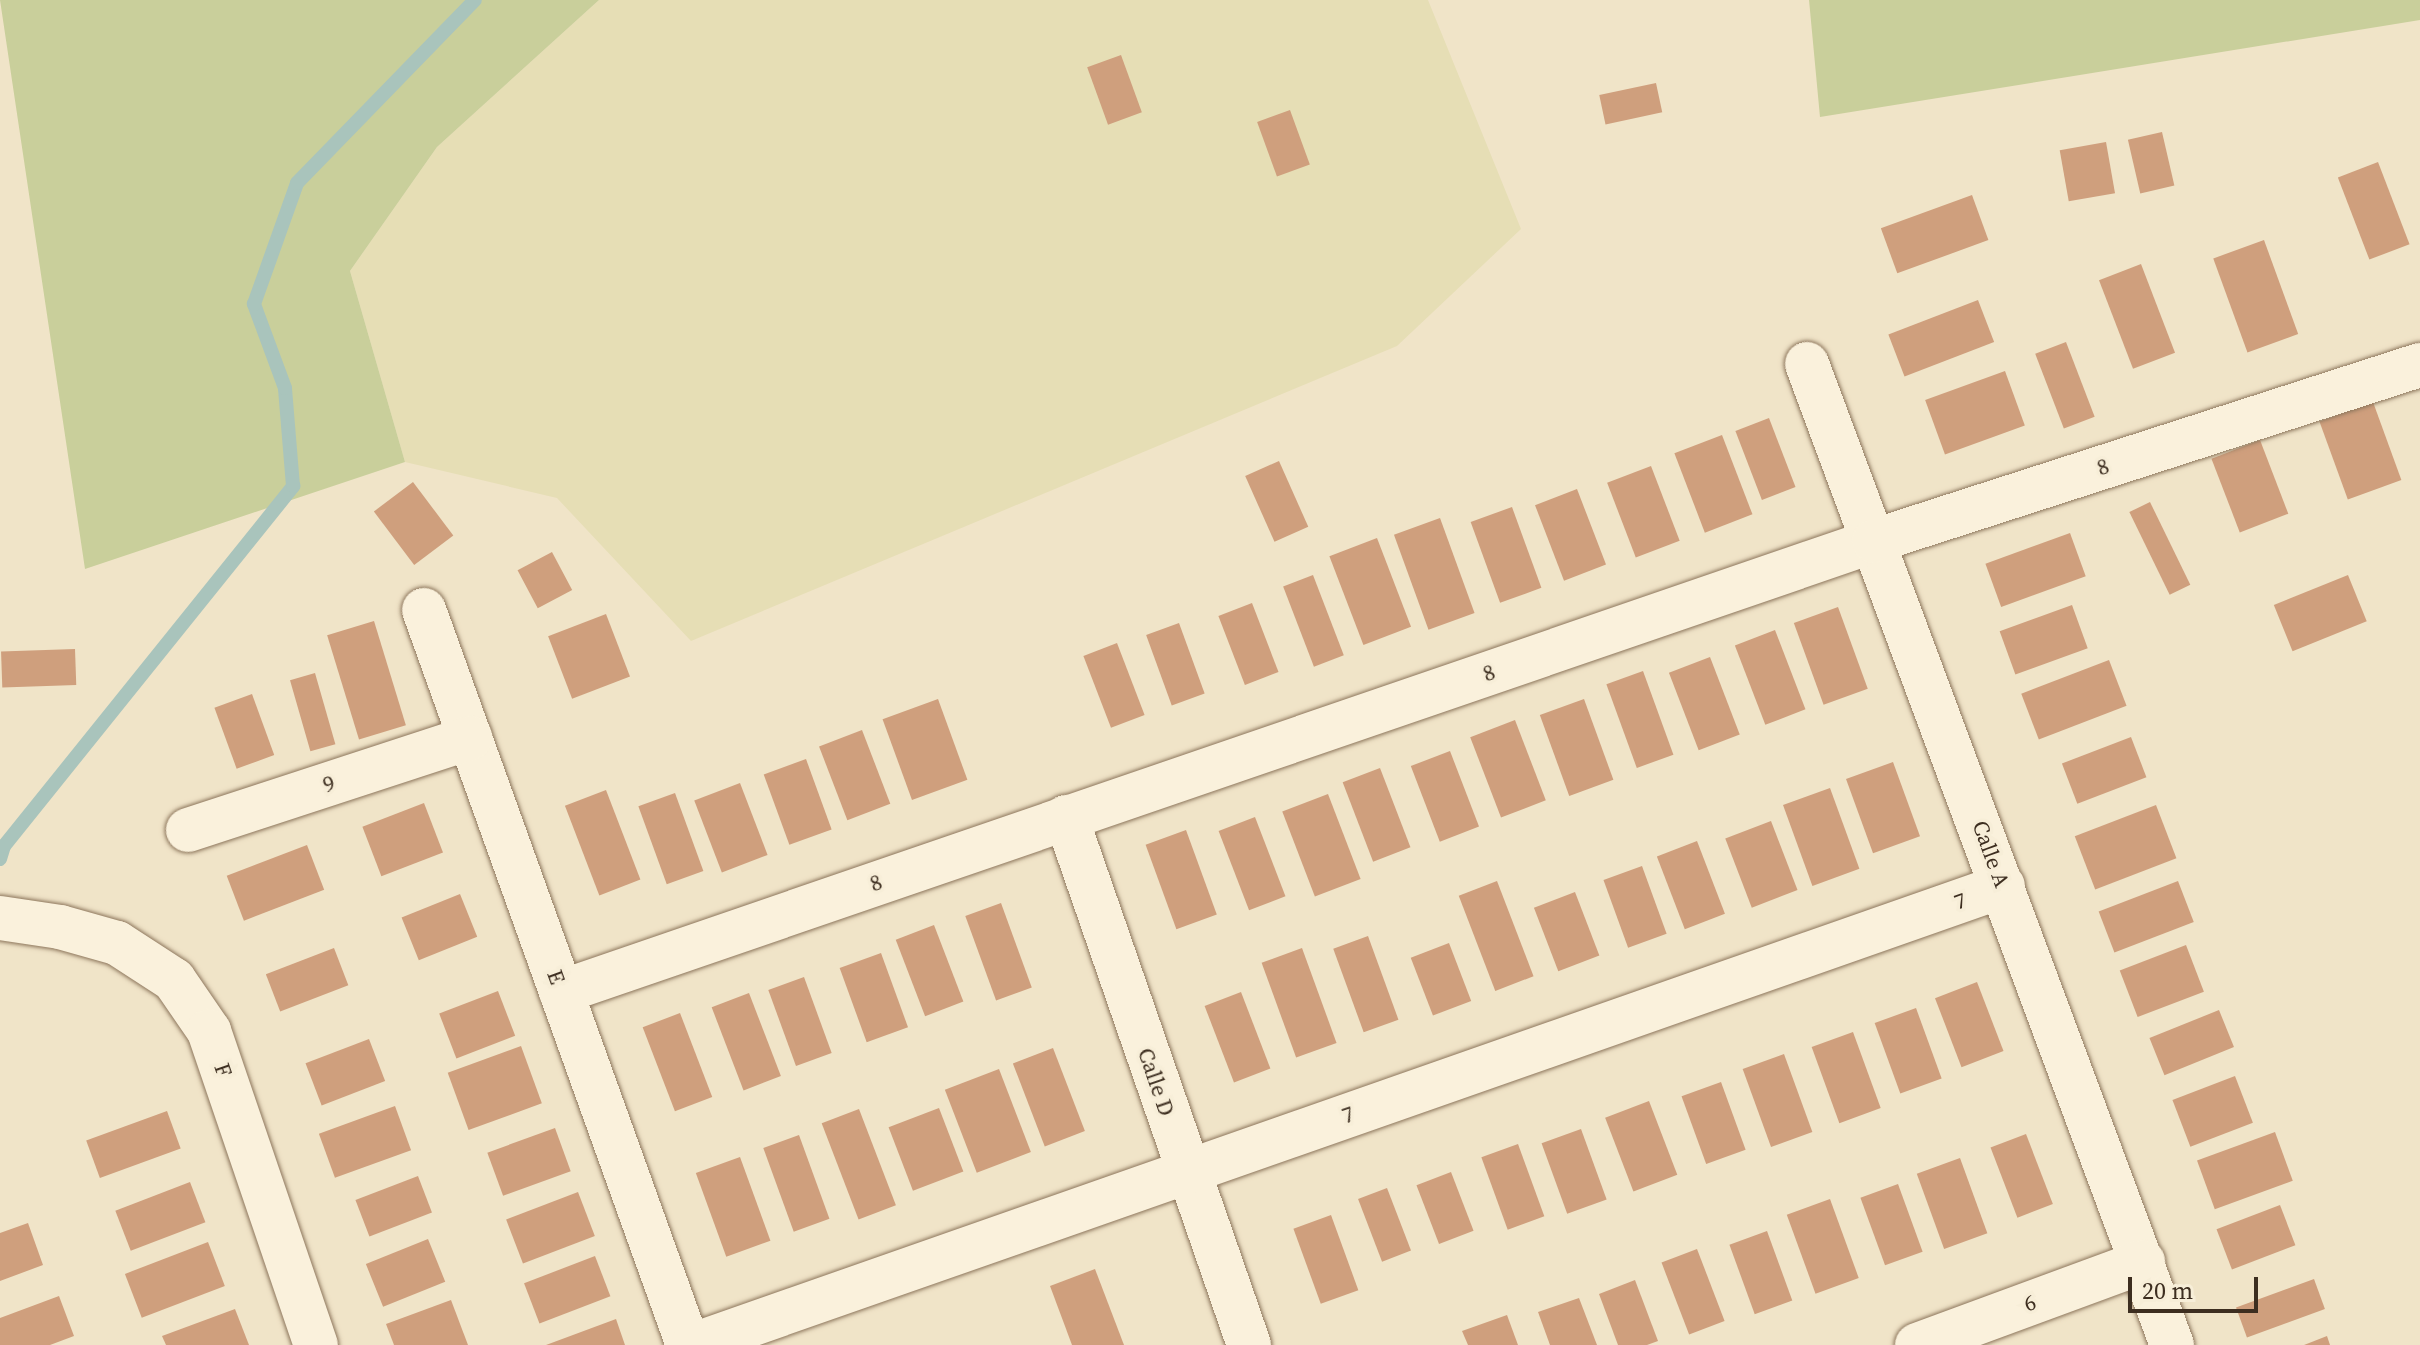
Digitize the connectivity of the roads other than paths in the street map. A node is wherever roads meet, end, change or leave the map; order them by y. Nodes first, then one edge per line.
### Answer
1 (1807, 364) dead end
2 (2420, 365) edge
3 (1874, 541) junction
4 (424, 610) dead end
5 (470, 738) junction
6 (1066, 817) junction
7 (188, 830) dead end
8 (2003, 886) junction
9 (0, 918) edge
10 (561, 992) junction
11 (1187, 1172) junction
12 (2143, 1262) junction
13 (316, 1345) edge
14 (690, 1345) edge
15 (1249, 1345) edge
16 (1917, 1345) edge
17 (2172, 1345) edge

1 - 3 street, Calle A
2 - 3 street, 8
3 - 6 street, 8
3 - 8 street, Calle A
4 - 5 street, E
5 - 7 street, 9
5 - 10 street, E
6 - 10 street, 8
6 - 11 street, Calle D
8 - 11 street, 7
8 - 12 street, Calle A
9 - 13 street, F
10 - 14 street, E
11 - 14 street, 7
11 - 15 street, Calle D
12 - 16 street, 6
12 - 17 street, Calle A

